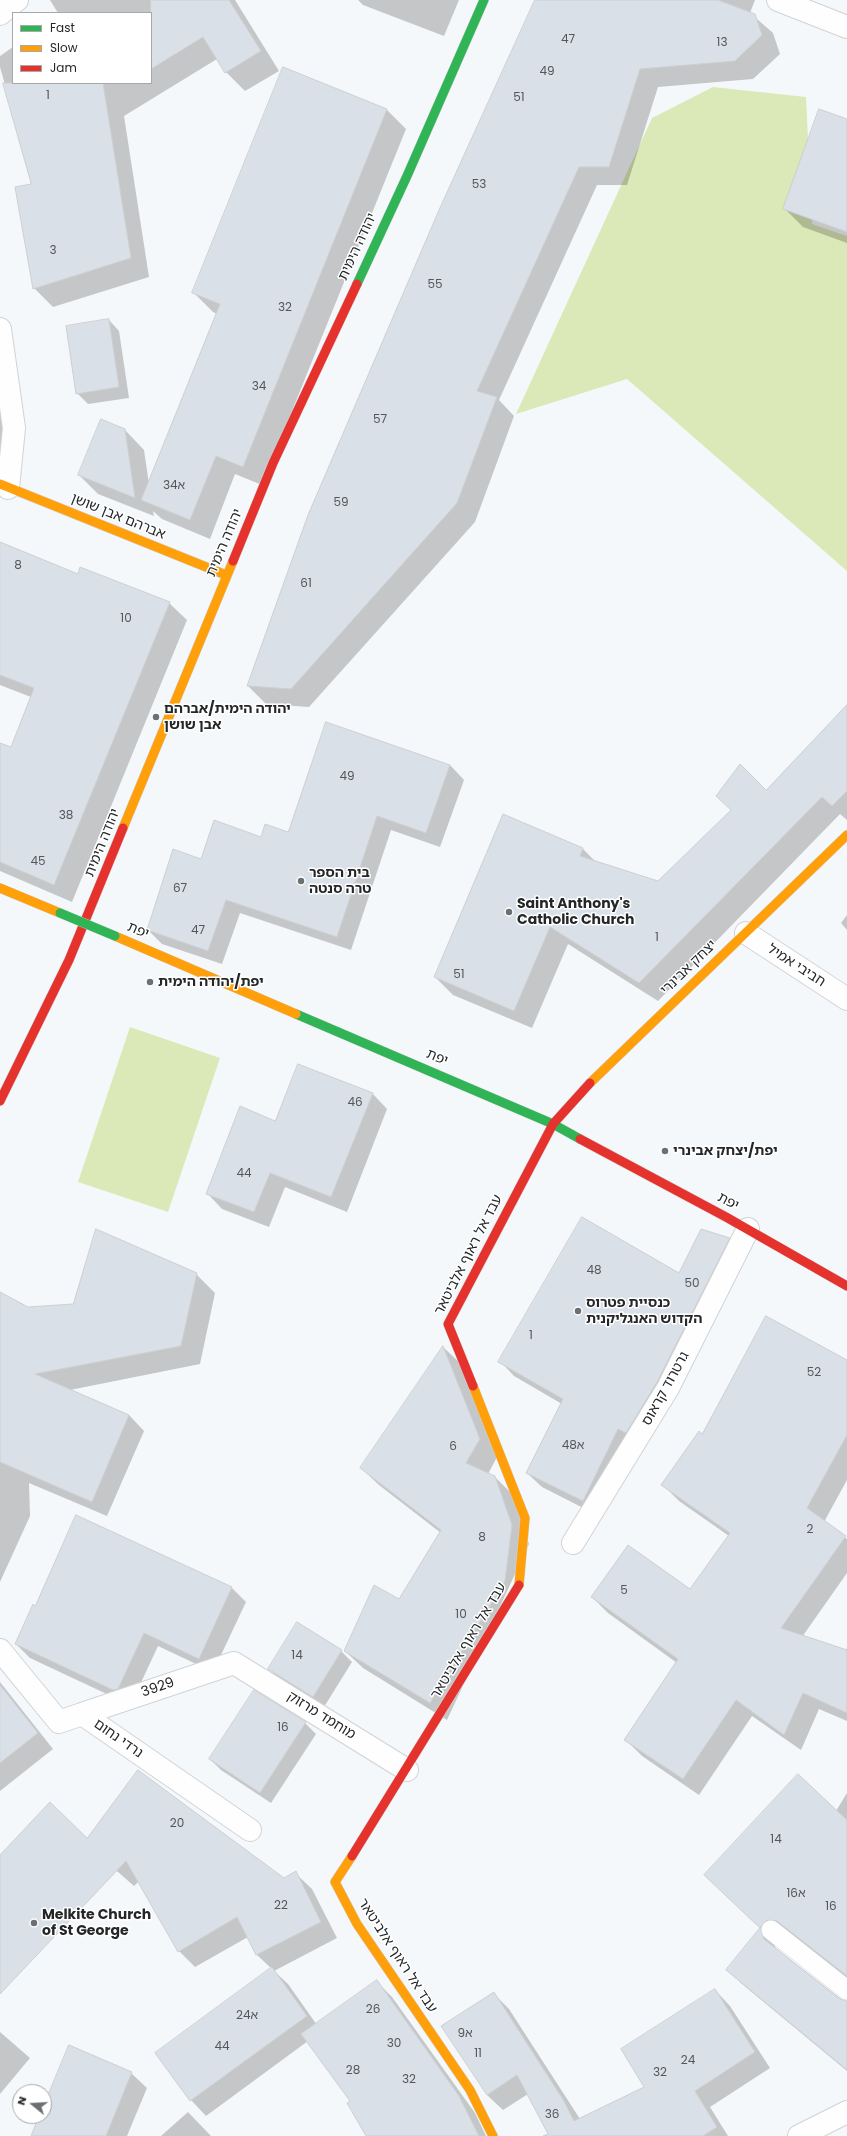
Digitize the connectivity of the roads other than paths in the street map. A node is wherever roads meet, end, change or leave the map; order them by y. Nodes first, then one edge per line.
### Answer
1 (17, 0) edge
2 (484, 0) edge
3 (778, 0) edge
4 (0, 14) edge
5 (847, 27) edge
6 (0, 329) edge
7 (4, 486) edge
8 (226, 575) junction
9 (847, 835) edge
10 (0, 888) edge
11 (746, 933) junction
12 (847, 1000) edge
13 (0, 1101) edge
14 (553, 1124) junction
15 (748, 1229) junction
16 (847, 1286) edge
17 (573, 1543) dead end
18 (0, 1650) edge
19 (234, 1663) joint
20 (82, 1714) junction
21 (407, 1770) junction
22 (250, 1830) dead end
23 (771, 1930) dead end
24 (847, 1990) edge
25 (847, 2112) edge
26 (493, 2136) edge
27 (799, 2136) edge

1 - 4 street
2 - 8 street, יהודה הימית
3 - 5 street
6 - 7 street
7 - 8 street, אברהם אבן שושן
8 - 13 street, יהודה הימית
9 - 11 street, יצחק אבינרי
10 - 14 street, יפת, bridge
11 - 12 street, חביבי אמיל
11 - 14 street, יצחק אבינרי
14 - 15 street, יפת
14 - 21 street, עבד אל ראוף אלביטאר
15 - 16 street, יפת
15 - 17 street, גרטרוד קראוס
18 - 20 street, נרדי נחום
19 - 20 street, 3929
19 - 21 street, מוחמד מרזוק
20 - 22 street, נרדי נחום
21 - 26 street, עבד אל ראוף אלביטאר
23 - 24 lane
25 - 27 street

